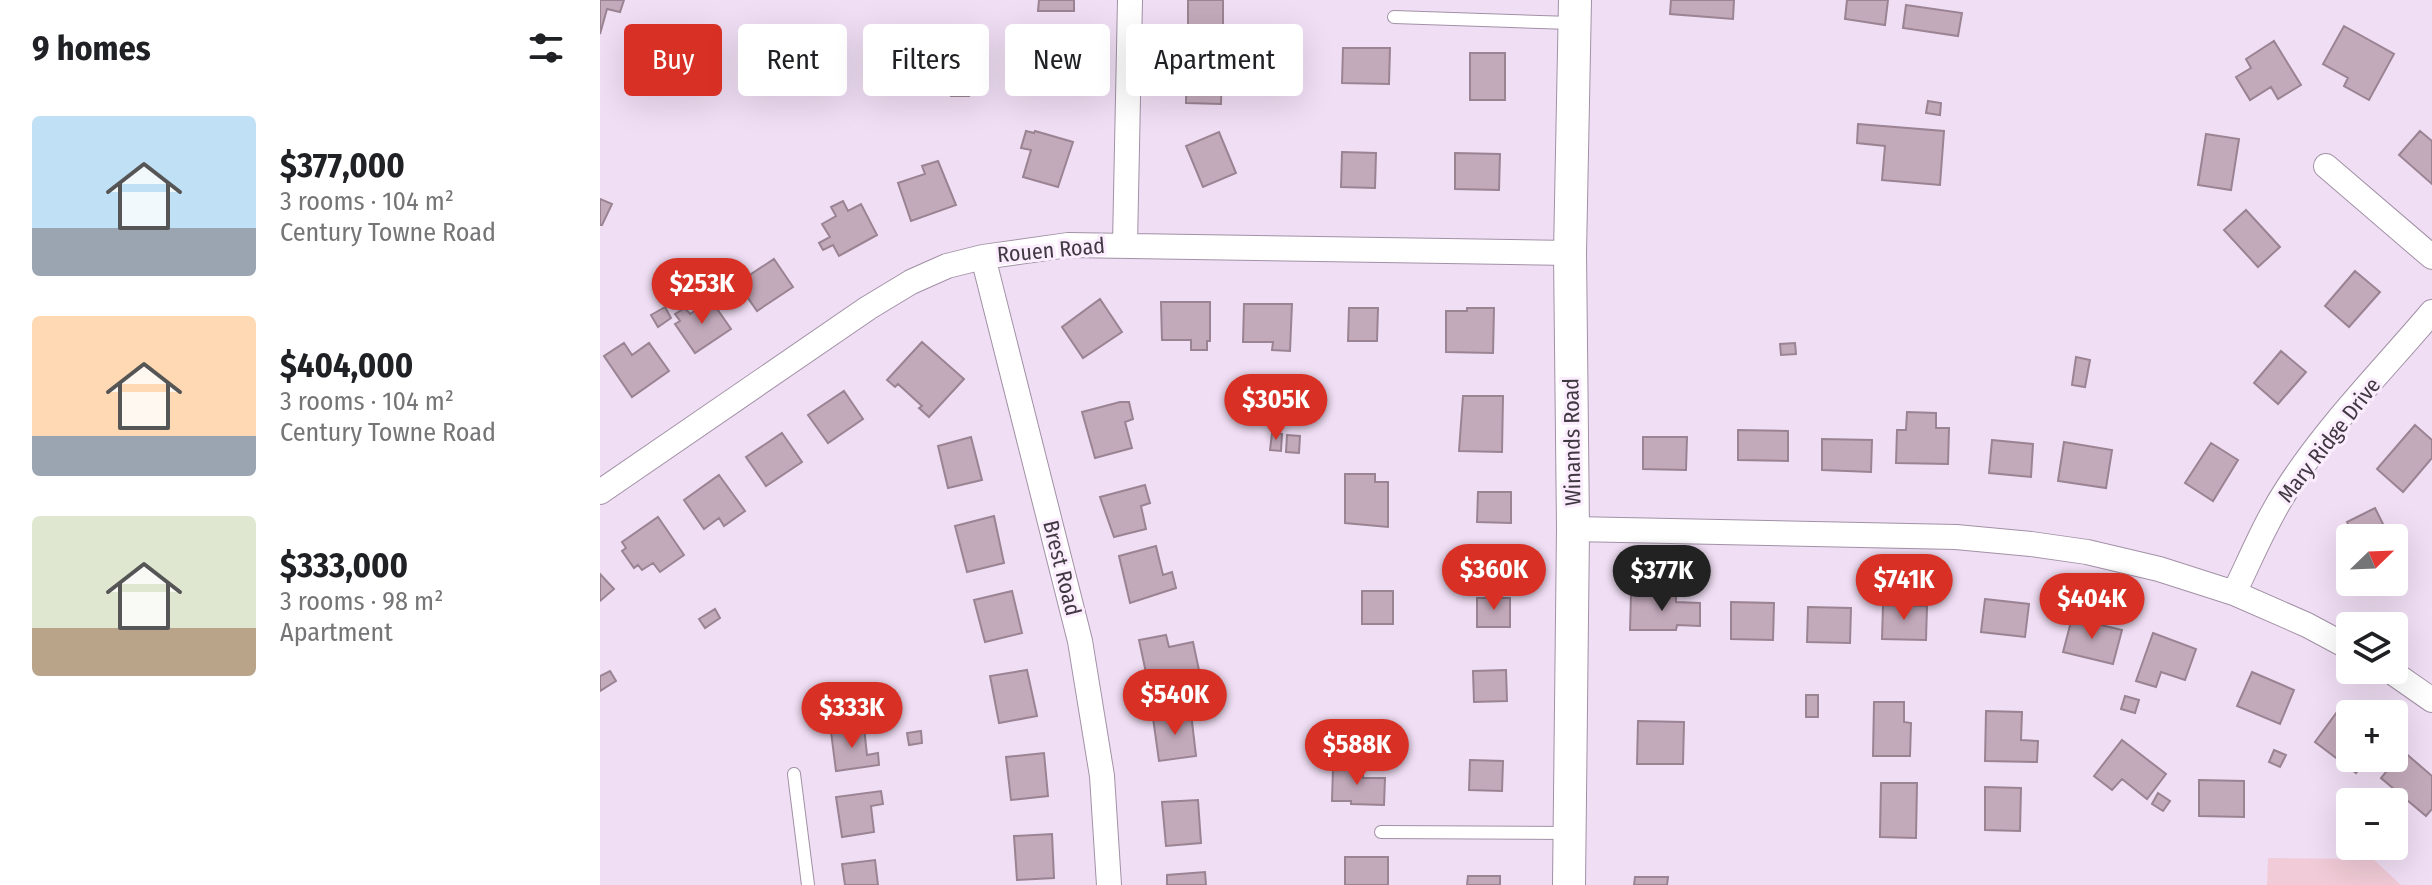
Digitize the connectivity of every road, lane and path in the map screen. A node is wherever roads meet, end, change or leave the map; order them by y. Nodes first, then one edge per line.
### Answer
1 (1130, 0) edge
2 (1575, 12) edge
3 (1394, 17) dead end
4 (2326, 166) dead end
5 (1125, 244) junction
6 (1570, 253) junction
7 (983, 257) junction
8 (2432, 257) edge
9 (2432, 312) edge
10 (600, 492) edge
11 (1573, 529) junction
12 (2234, 593) junction
13 (2336, 641) edge
14 (2408, 683) edge
15 (2432, 700) edge
16 (794, 774) dead end
17 (1381, 832) dead end
18 (1569, 833) junction
19 (808, 885) edge
20 (1109, 885) edge
21 (1569, 885) edge

1 - 5 street
2 - 3 lane
2 - 6 street, Winands Road
4 - 8 street
5 - 6 street, Rouen Road
5 - 7 street, Rouen Road
6 - 11 street, Winands Road
7 - 10 street, Rouen Road
7 - 20 street, Brest Road
9 - 12 street, Mary Ridge Drive
11 - 12 street
11 - 18 street, Winands Road
12 - 13 street
14 - 15 street
16 - 19 lane
17 - 18 lane
18 - 21 street, Winands Road

